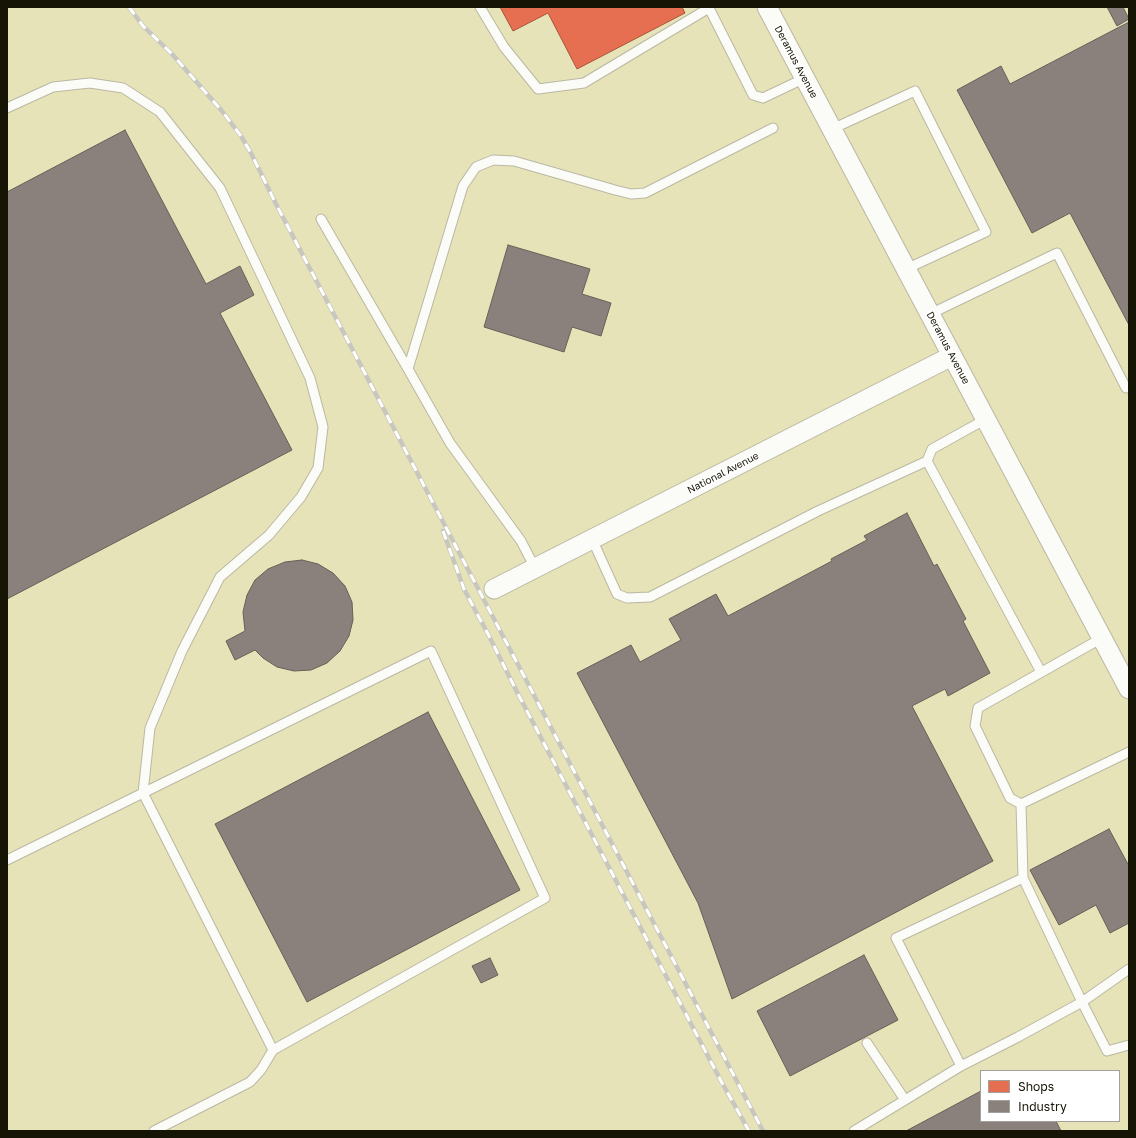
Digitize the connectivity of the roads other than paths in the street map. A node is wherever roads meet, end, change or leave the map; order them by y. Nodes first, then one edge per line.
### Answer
1 (480, 7) edge
2 (767, 7) edge
3 (709, 8) edge
4 (805, 78) junction
5 (7, 108) edge
6 (773, 128) dead end
7 (832, 129) junction
8 (321, 219) dead end
9 (906, 269) junction
10 (930, 314) junction
11 (952, 356) junction
12 (408, 369) junction
13 (1126, 388) dead end
14 (986, 419) junction
15 (927, 461) junction
16 (592, 539) junction
17 (535, 568) junction
18 (494, 589) dead end
19 (1102, 638) junction
20 (1041, 672) junction
21 (1129, 689) edge
22 (1129, 752) edge
23 (143, 793) junction
24 (1021, 804) junction
25 (7, 860) edge
26 (1023, 878) junction
27 (1129, 969) edge
28 (1082, 1002) junction
29 (867, 1043) dead end
30 (1129, 1044) edge
31 (273, 1050) junction
32 (961, 1066) junction
33 (905, 1100) junction
34 (154, 1131) edge
35 (854, 1131) edge

1 - 3 lane
2 - 4 street, Deramus Avenue
3 - 4 lane
4 - 7 street, Deramus Avenue
5 - 23 lane
6 - 12 lane
7 - 9 street, Deramus Avenue
7 - 9 lane
8 - 12 lane
9 - 10 street, Deramus Avenue
10 - 11 street, Deramus Avenue
10 - 13 lane
11 - 14 street, Deramus Avenue
11 - 16 street, National Avenue
12 - 17 lane
14 - 15 lane
14 - 19 street, Deramus Avenue
15 - 16 lane
15 - 20 lane
16 - 17 street, National Avenue
17 - 18 street, National Avenue
19 - 20 lane
19 - 21 street, Deramus Avenue
20 - 24 lane
22 - 24 lane
23 - 25 lane
23 - 31 lane
23 - 31 lane
24 - 26 lane
26 - 28 lane
26 - 32 lane
27 - 28 lane
28 - 30 lane
28 - 32 lane
29 - 33 lane
31 - 34 lane
32 - 33 lane
33 - 35 lane

